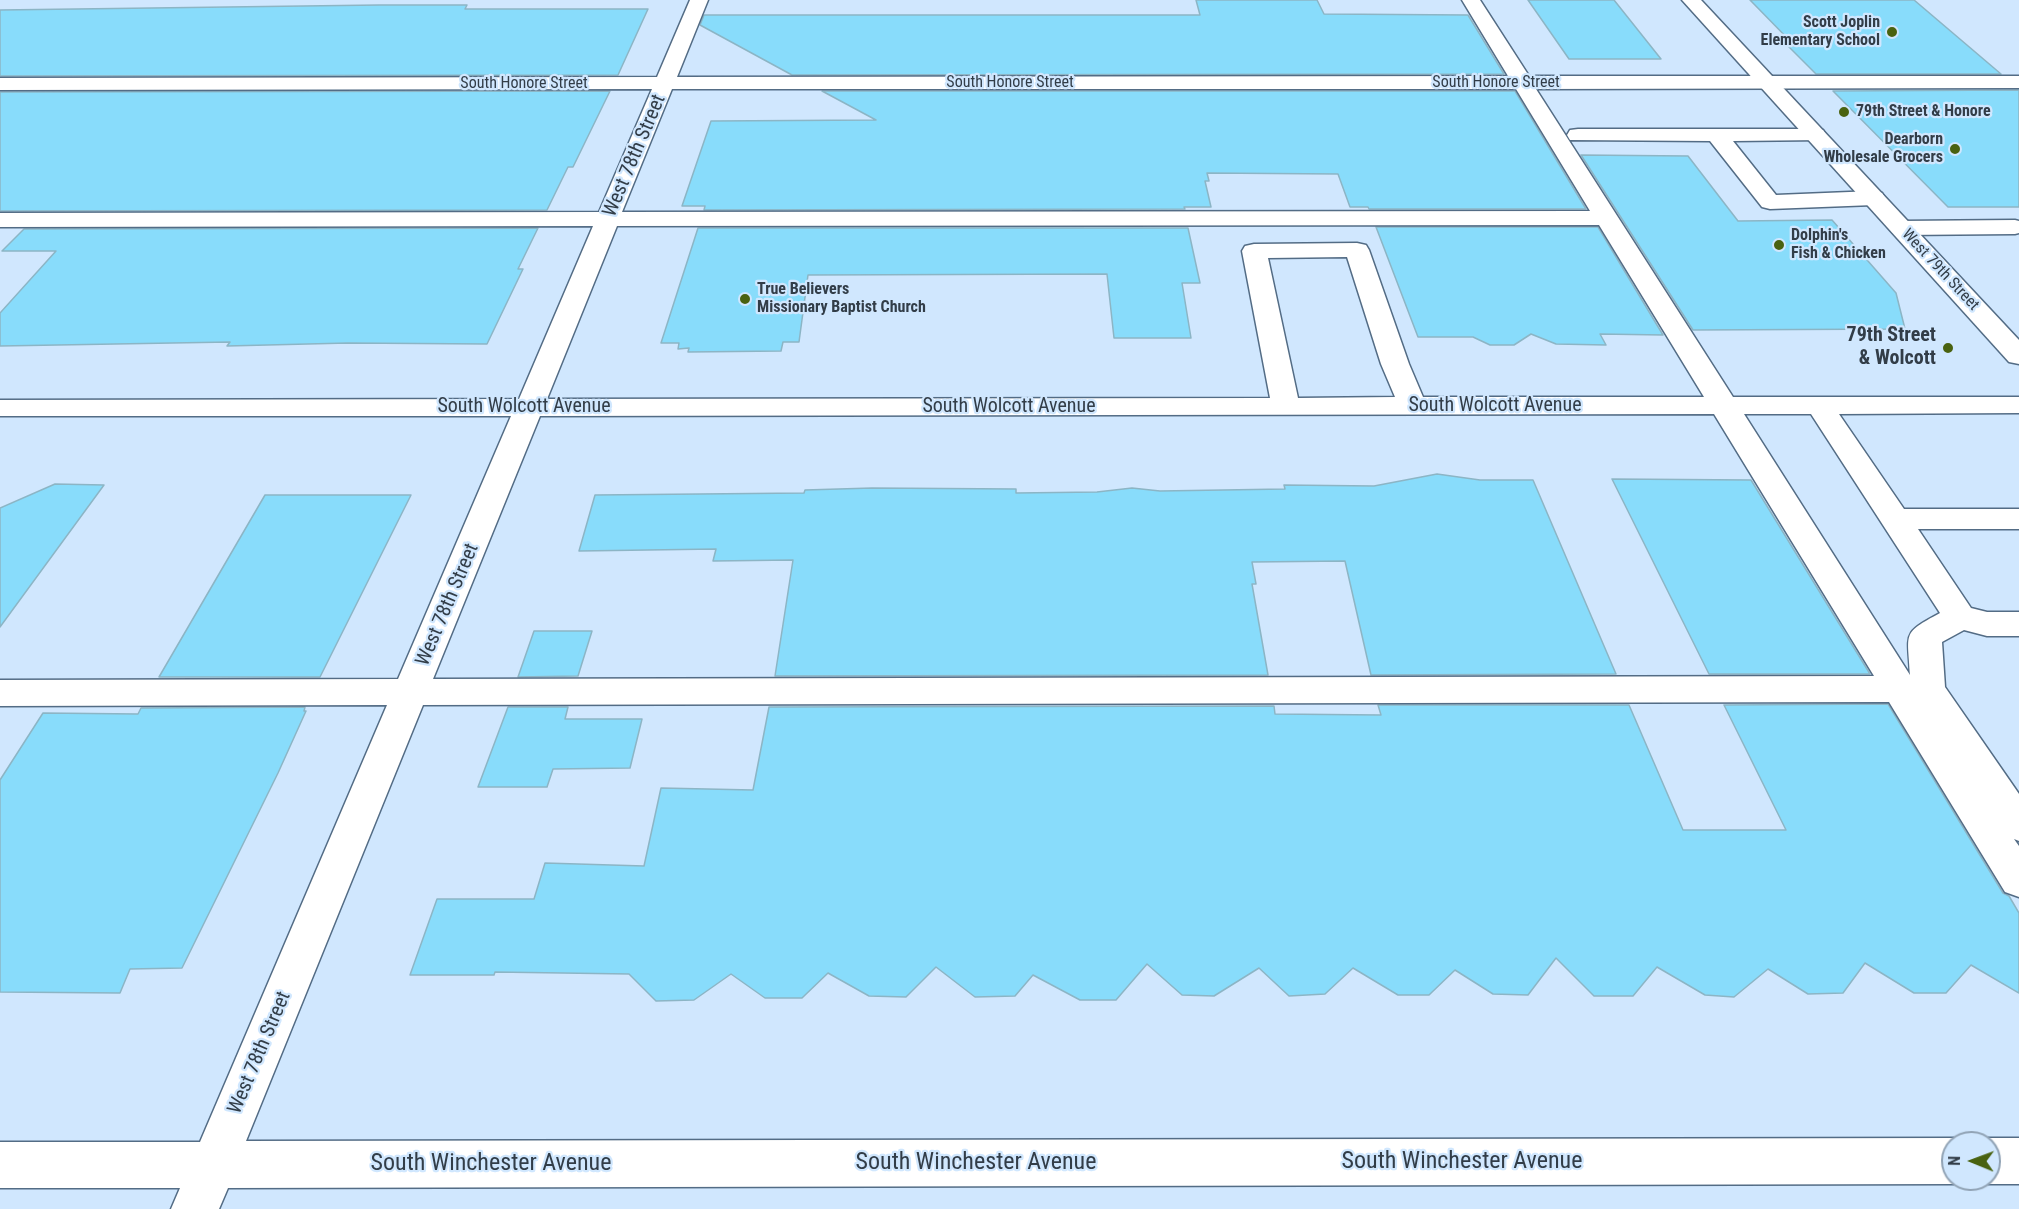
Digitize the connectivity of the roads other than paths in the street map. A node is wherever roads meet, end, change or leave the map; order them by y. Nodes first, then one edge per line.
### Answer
1 (699, 0) edge
2 (1471, 0) edge
3 (1691, 0) edge
4 (2019, 82) edge
5 (665, 83) junction
6 (1523, 83) junction
7 (1767, 83) junction
8 (0, 84) edge
9 (1578, 135) dead end
10 (1716, 135) junction
11 (1815, 135) junction
12 (1874, 198) junction
13 (1608, 218) junction
14 (609, 219) junction
15 (0, 220) edge
16 (1901, 228) junction
17 (2018, 229) edge
18 (2019, 356) edge
19 (1725, 405) junction
20 (1819, 405) junction
21 (2019, 405) edge
22 (1286, 406) junction
23 (1413, 406) junction
24 (530, 407) junction
25 (0, 408) edge
26 (1894, 519) junction
27 (2019, 519) edge
28 (1960, 617) junction
29 (2019, 624) edge
30 (1901, 689) junction
31 (411, 692) junction
32 (0, 693) edge
33 (2019, 825) edge
34 (2019, 880) edge
35 (1941, 1161) edge
36 (2001, 1161) edge
37 (2019, 1161) edge
38 (0, 1165) edge
39 (213, 1165) junction
40 (195, 1209) edge

1 - 5 street, West 78th Street
2 - 6 street
3 - 7 street, West 79th Street
4 - 7 street, South Honore Street
5 - 6 street, South Honore Street
5 - 8 street, South Honore Street
5 - 14 street, West 78th Street
6 - 7 street, South Honore Street
6 - 13 street
7 - 11 street, West 79th Street
9 - 10 street
10 - 11 street
10 - 12 street
11 - 12 street, West 79th Street
12 - 16 street, West 79th Street
13 - 14 street
13 - 19 street
14 - 15 street
14 - 24 street, West 78th Street
16 - 17 street
16 - 18 street, West 79th Street
19 - 20 street, South Wolcott Avenue
19 - 23 street, South Wolcott Avenue
19 - 30 street
20 - 21 street, South Wolcott Avenue
20 - 26 street
22 - 23 street, South Wolcott Avenue
22 - 23 street
22 - 24 street, South Wolcott Avenue
24 - 25 street, South Wolcott Avenue
24 - 31 street, West 78th Street
26 - 27 street
26 - 28 street
28 - 29 street
28 - 33 street
30 - 31 street
30 - 34 street
31 - 32 street
31 - 39 street, West 78th Street
35 - 39 street, South Winchester Avenue
36 - 37 street
38 - 39 street, South Winchester Avenue
39 - 40 street, West 78th Street

